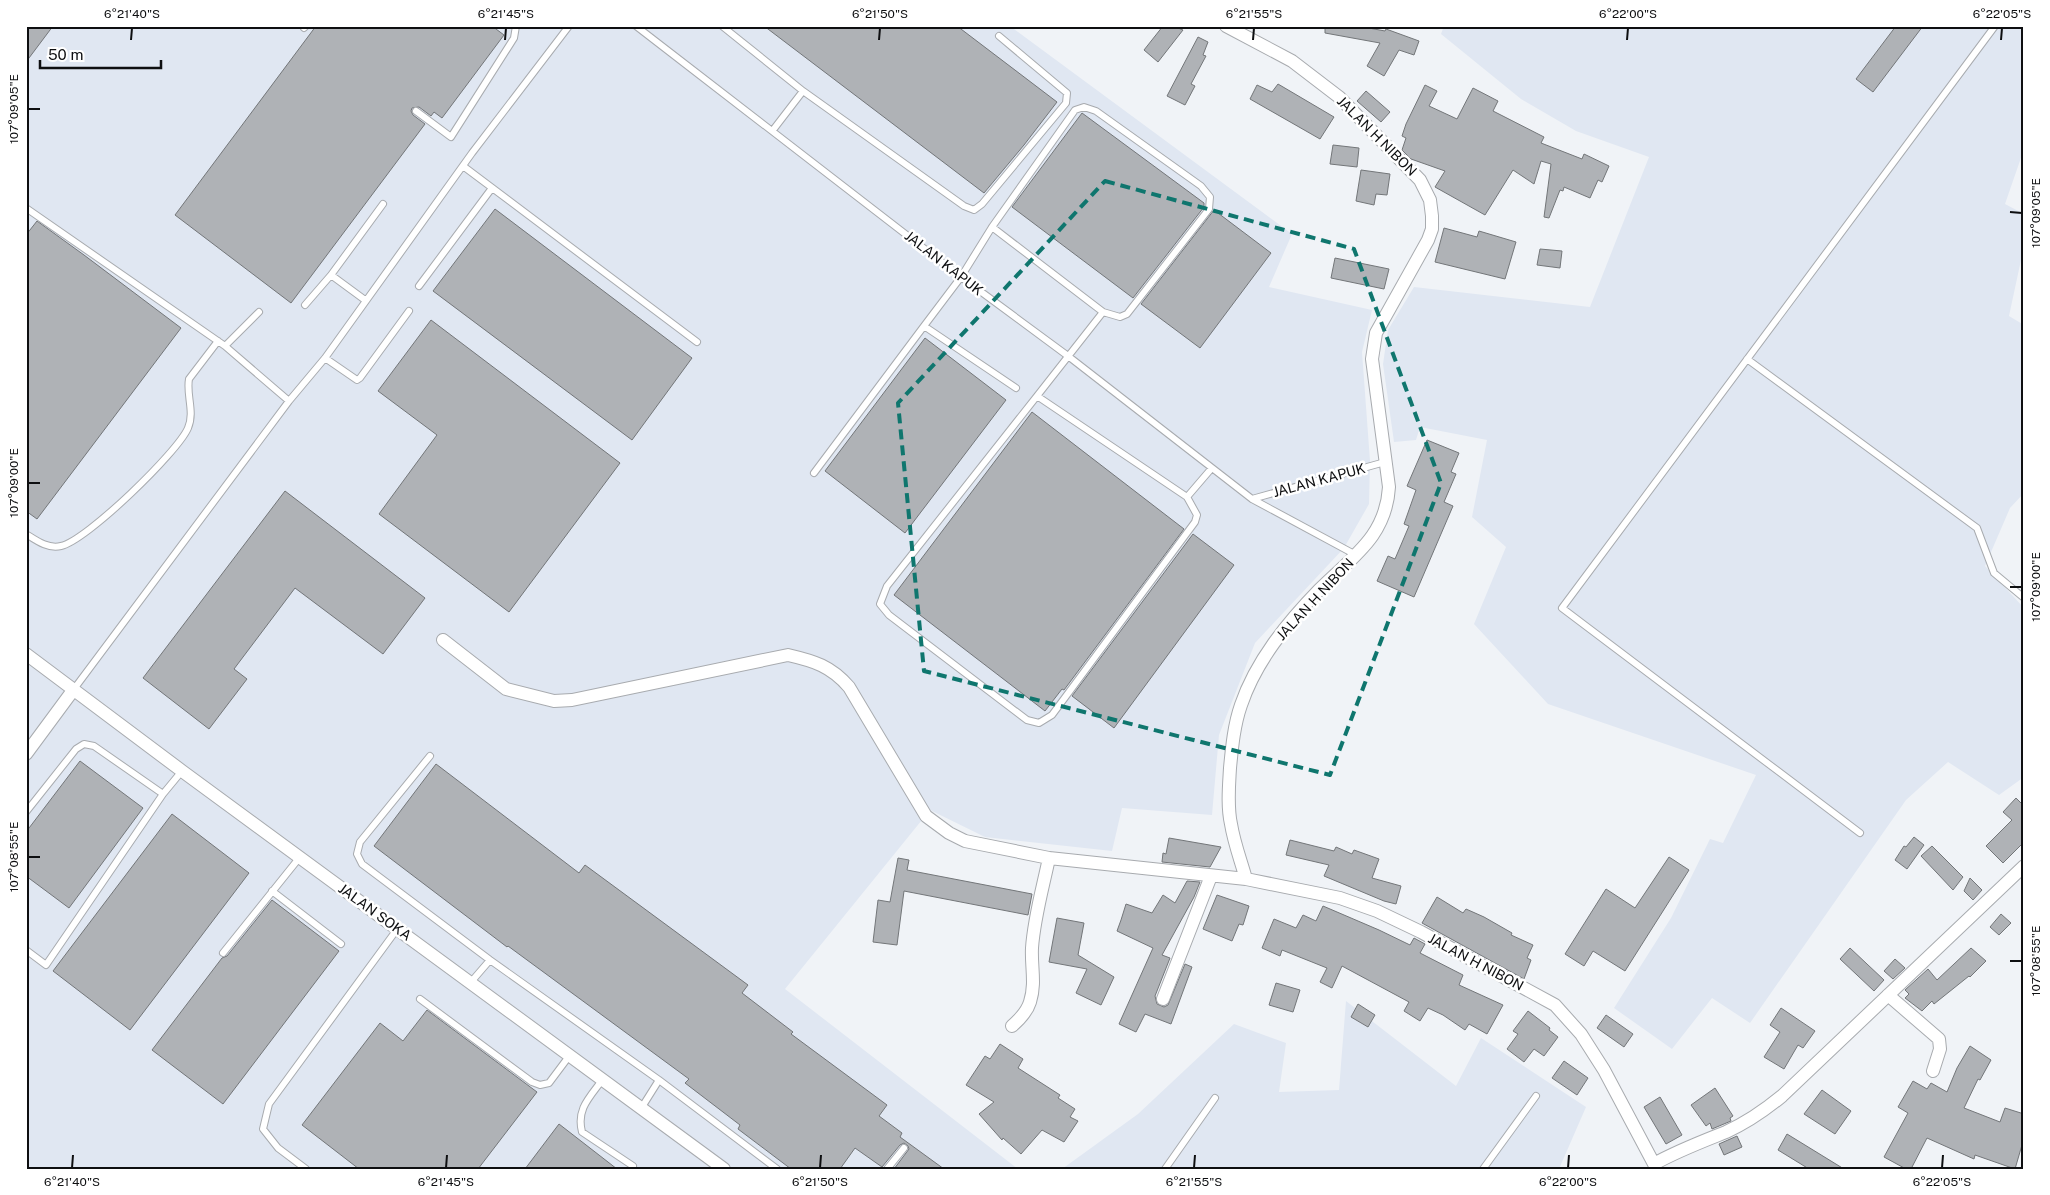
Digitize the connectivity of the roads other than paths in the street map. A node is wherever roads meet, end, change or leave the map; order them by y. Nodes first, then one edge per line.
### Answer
1 (516, 26) edge
2 (569, 26) edge
3 (636, 26) edge
4 (722, 26) edge
5 (1226, 26) edge
6 (1995, 26) edge
7 (999, 36) dead end
8 (803, 91) junction
9 (416, 111) dead end
10 (773, 130) junction
11 (463, 166) junction
12 (492, 188) junction
13 (382, 204) dead end
14 (26, 208) edge
15 (992, 227) junction
16 (331, 275) junction
17 (961, 277) junction
18 (419, 286) dead end
19 (365, 300) junction
20 (305, 305) dead end
21 (409, 311) dead end
22 (259, 312) dead end
23 (1103, 312) junction
24 (924, 326) junction
25 (218, 341) junction
26 (697, 342) dead end
27 (225, 346) junction
28 (1068, 356) junction
29 (325, 358) junction
30 (1747, 359) junction
31 (1016, 388) dead end
32 (1037, 396) junction
33 (289, 401) junction
34 (1386, 462) junction
35 (1211, 469) junction
36 (814, 473) dead end
37 (1187, 497) junction
38 (1252, 499) junction
39 (26, 534) edge
40 (1356, 555) junction
41 (2024, 598) edge
42 (443, 640) dead end
43 (26, 654) edge
44 (74, 689) junction
45 (26, 754) edge
46 (430, 756) dead end
47 (182, 771) junction
48 (163, 794) junction
49 (26, 812) edge
50 (1860, 833) dead end
51 (300, 857) junction
52 (1049, 858) junction
53 (2024, 866) edge
54 (1210, 876) junction
55 (1246, 879) junction
56 (272, 892) junction
57 (398, 928) junction
58 (341, 944) dead end
59 (26, 950) edge
60 (223, 953) dead end
61 (490, 960) junction
62 (471, 982) junction
63 (1888, 995) junction
64 (420, 999) dead end
65 (1163, 999) dead end
66 (1012, 1026) dead end
67 (570, 1055) junction
68 (1933, 1071) dead end
69 (603, 1079) junction
70 (660, 1080) junction
71 (1536, 1096) dead end
72 (1215, 1098) dead end
73 (642, 1108) junction
74 (904, 1148) dead end
75 (633, 1166) dead end
76 (718, 1167) edge
77 (1655, 1167) edge
78 (306, 1169) edge
79 (777, 1169) edge
80 (887, 1169) edge
81 (1165, 1169) edge
82 (1483, 1169) edge

1 - 9 lane
2 - 11 lane
3 - 10 lane, JALAN KAPUK
4 - 8 lane
5 - 34 street, JALAN H NIBON
6 - 30 lane
7 - 8 lane
8 - 10 lane
10 - 17 lane, JALAN KAPUK
11 - 12 lane
11 - 19 lane
12 - 18 lane
12 - 26 lane
13 - 16 lane
14 - 25 lane
15 - 17 lane
15 - 23 lane
15 - 23 lane
16 - 19 lane
16 - 20 lane
17 - 24 lane
17 - 28 lane, JALAN KAPUK
19 - 29 lane
21 - 29 lane
22 - 27 lane
23 - 28 lane
24 - 31 lane
24 - 36 lane
25 - 27 lane
25 - 39 lane
27 - 33 lane
28 - 32 lane
28 - 35 lane, JALAN KAPUK
29 - 33 lane
30 - 41 lane
30 - 50 lane
32 - 37 lane
32 - 37 lane
33 - 44 lane
34 - 38 lane, JALAN KAPUK
34 - 40 street, JALAN H NIBON
35 - 37 lane
35 - 38 lane, JALAN KAPUK
38 - 40 lane, JALAN KAPUK
40 - 55 street, JALAN H NIBON
42 - 52 street
43 - 44 street, JALAN SOKA
44 - 45 street
44 - 47 street, JALAN SOKA
46 - 61 lane
47 - 48 lane
47 - 51 street, JALAN SOKA
48 - 49 lane
48 - 59 lane
51 - 56 lane
51 - 57 street, JALAN SOKA
52 - 54 street
52 - 66 street
53 - 63 street
54 - 55 street
54 - 65 street
55 - 77 street, JALAN H NIBON
56 - 58 lane
56 - 60 lane
57 - 62 street, JALAN SOKA
57 - 78 lane
61 - 62 lane
61 - 70 lane
62 - 67 street, JALAN SOKA
63 - 68 street
63 - 77 street
64 - 67 lane
67 - 69 street, JALAN SOKA
69 - 73 street, JALAN SOKA
69 - 75 lane
70 - 73 lane
70 - 79 lane
71 - 82 lane
72 - 81 lane
73 - 76 street, JALAN SOKA
74 - 80 lane

